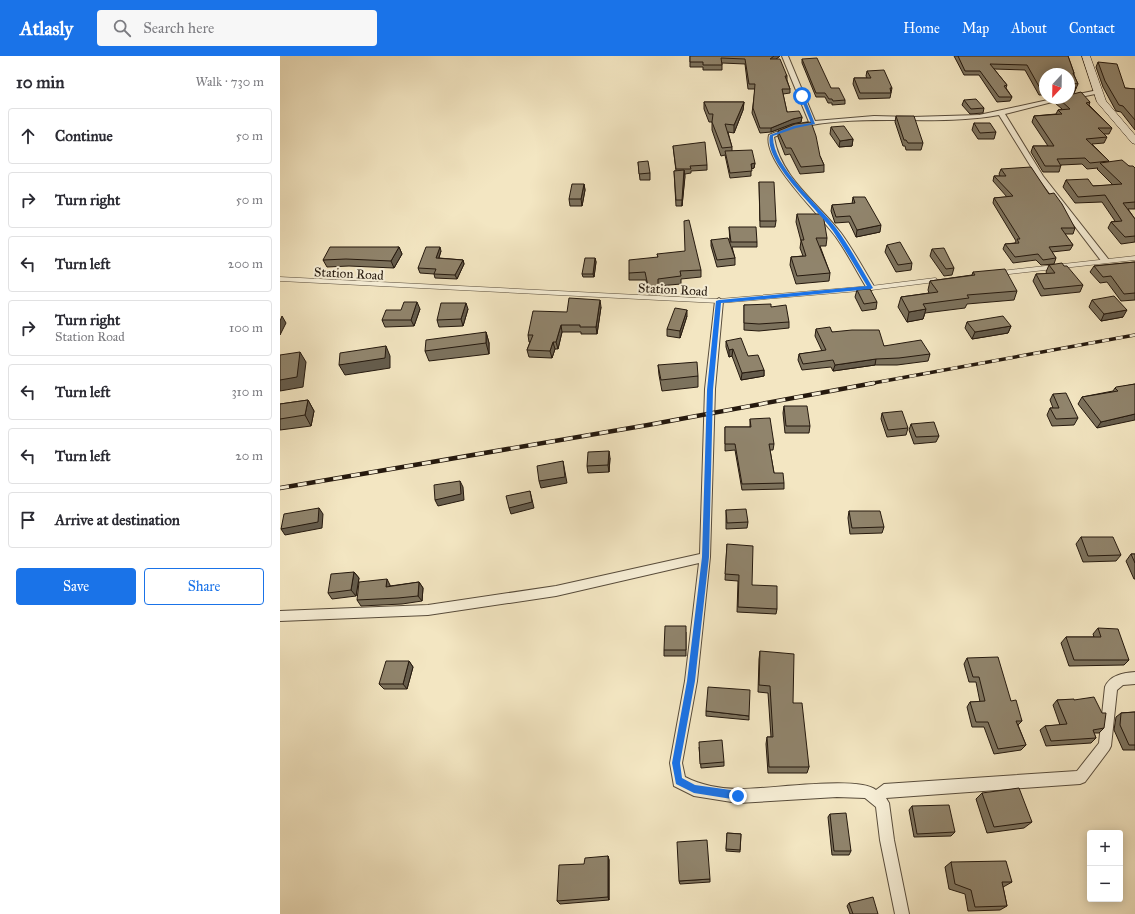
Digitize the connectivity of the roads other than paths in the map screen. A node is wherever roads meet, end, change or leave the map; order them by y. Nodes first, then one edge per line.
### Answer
1 (785, 56) edge
2 (1086, 56) edge
3 (1098, 92) junction
4 (1075, 96) edge
5 (1039, 104) edge
6 (1001, 113) junction
7 (813, 124) junction
8 (1135, 141) edge
9 (1135, 258) edge
10 (1106, 260) junction
11 (996, 273) edge
12 (280, 280) edge
13 (941, 280) edge
14 (871, 288) junction
15 (719, 301) junction
16 (705, 557) junction
17 (280, 616) edge
18 (1135, 678) edge
19 (876, 798) junction
20 (902, 914) edge

1 - 7 street
2 - 3 street
3 - 4 street
3 - 8 street
5 - 6 street
6 - 7 street
6 - 10 street
7 - 14 street
9 - 10 lane
10 - 11 lane
12 - 15 lane, Station Road
13 - 14 lane, Station Road
14 - 15 lane, Station Road
15 - 16 street
16 - 17 street
16 - 19 street
18 - 19 street
19 - 20 street

